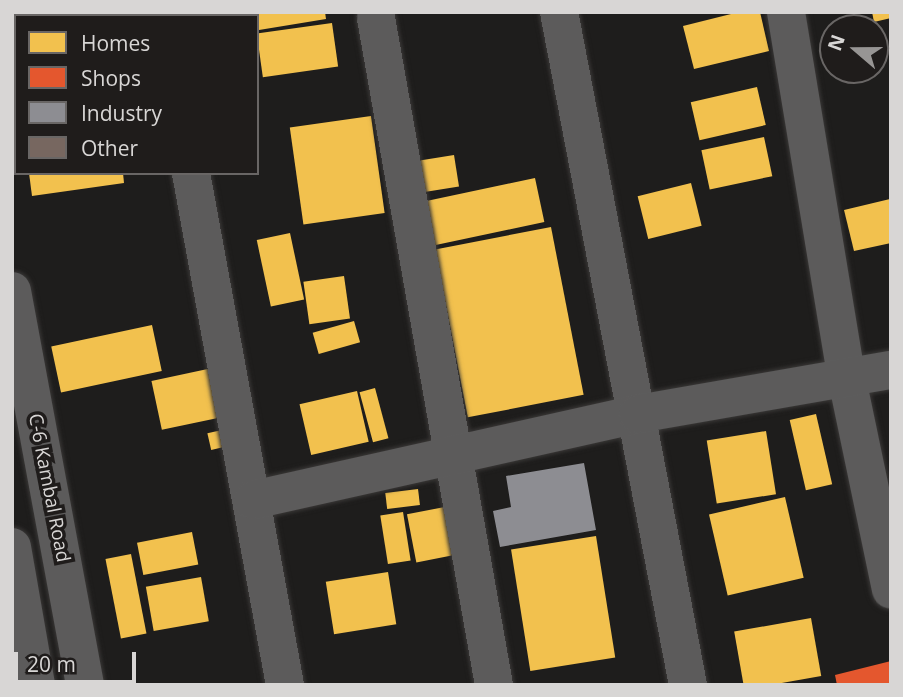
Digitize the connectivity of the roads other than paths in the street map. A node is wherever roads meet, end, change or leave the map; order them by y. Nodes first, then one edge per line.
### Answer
1 (559, 12) edge
2 (786, 12) edge
3 (376, 18) dead end
4 (191, 175) edge
5 (12, 291) edge
6 (891, 370) edge
7 (847, 379) junction
8 (638, 414) junction
9 (456, 453) junction
10 (253, 500) junction
11 (12, 547) edge
12 (891, 589) edge
13 (36, 685) edge
14 (85, 685) edge
15 (285, 685) edge
16 (494, 685) edge
17 (688, 685) edge

1 - 8 street
2 - 7 street
3 - 9 street
4 - 10 street
5 - 14 street, C-6 Kambal Road
6 - 7 street
7 - 8 street
7 - 12 street
8 - 9 street
8 - 17 street
9 - 10 street
9 - 16 street
10 - 15 street
11 - 13 street

